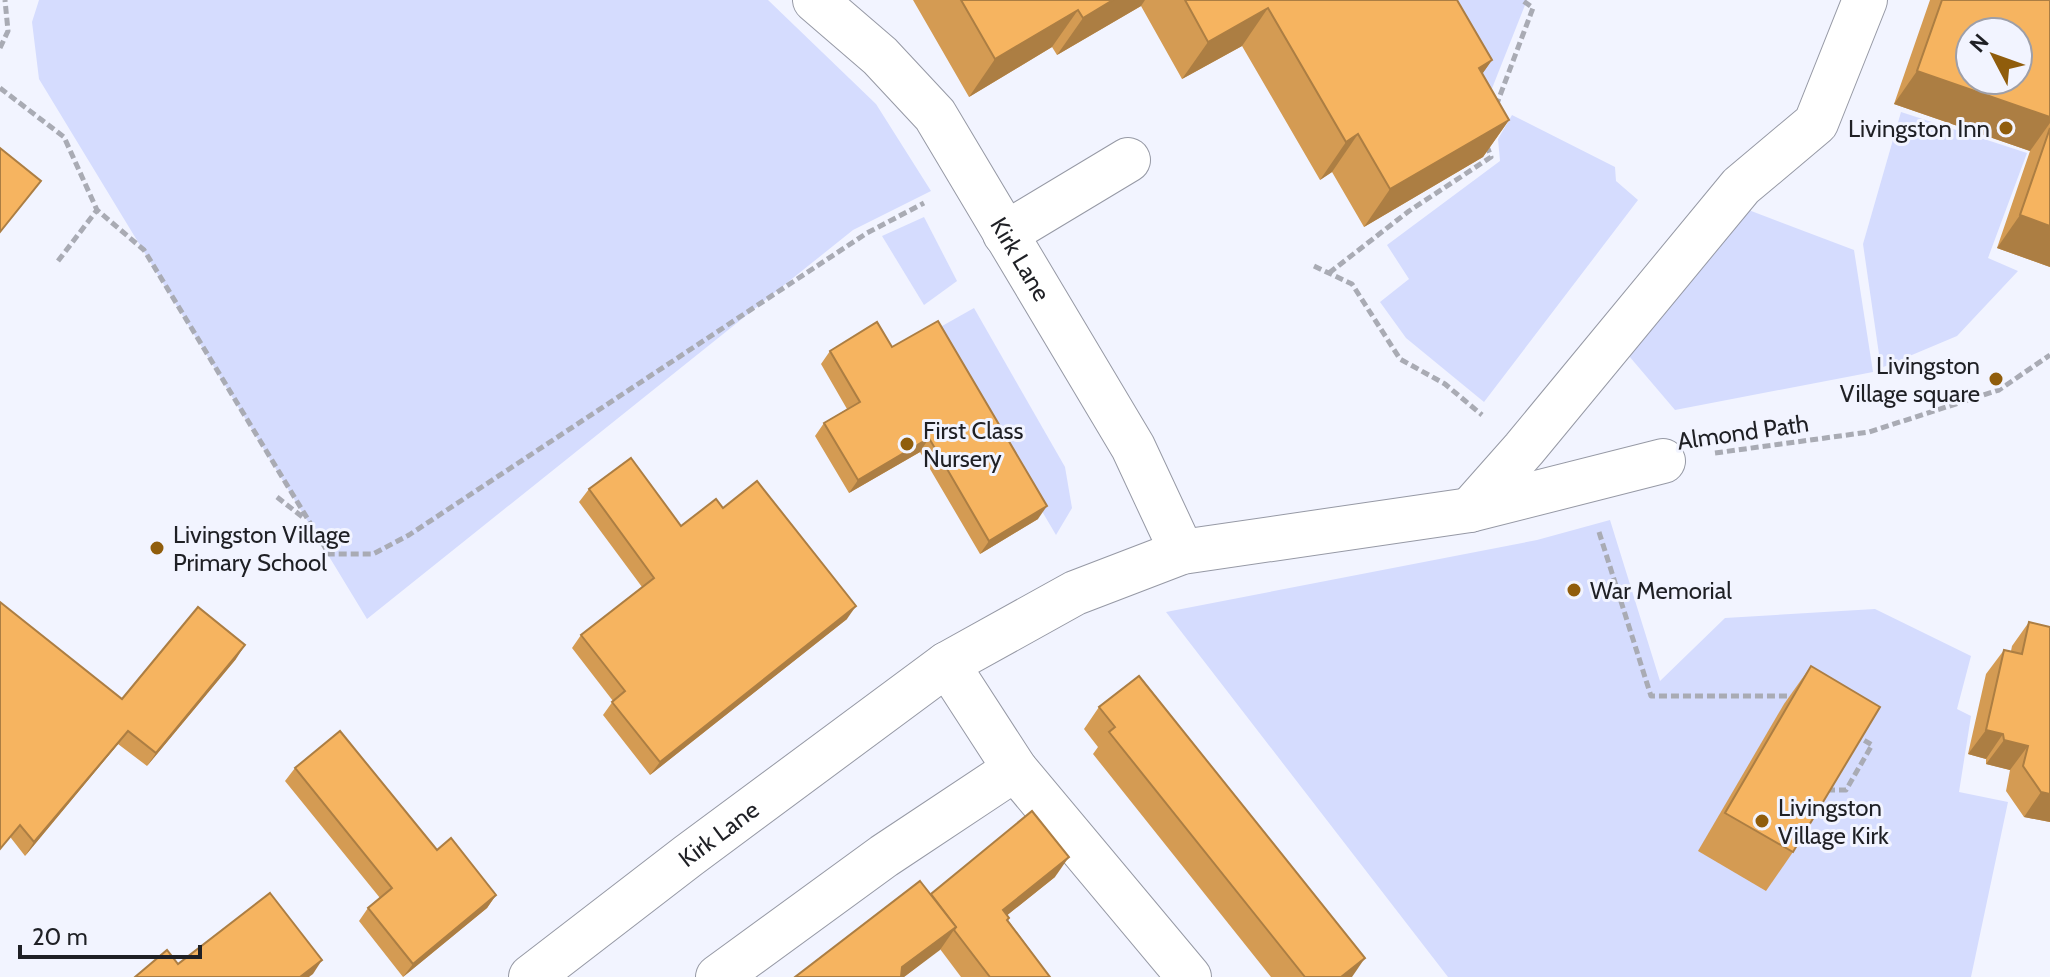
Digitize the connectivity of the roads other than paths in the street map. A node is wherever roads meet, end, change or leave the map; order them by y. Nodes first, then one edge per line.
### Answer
1 (816, 0) edge
2 (1865, 0) edge
3 (1128, 160) dead end
4 (1005, 234) junction
5 (1663, 461) road end
6 (1470, 510) junction
7 (1182, 552) junction
8 (947, 664) junction
9 (1015, 769) junction
10 (531, 977) edge
11 (718, 977) edge
12 (1189, 977) edge

1 - 4 street, Kirk Lane
2 - 6 street
3 - 4 street
4 - 7 street, Kirk Lane
5 - 6 street, Kirk Lane
6 - 7 street, Kirk Lane
7 - 8 street, Kirk Lane
8 - 9 street
8 - 10 street, Kirk Lane
9 - 11 street
9 - 12 street

